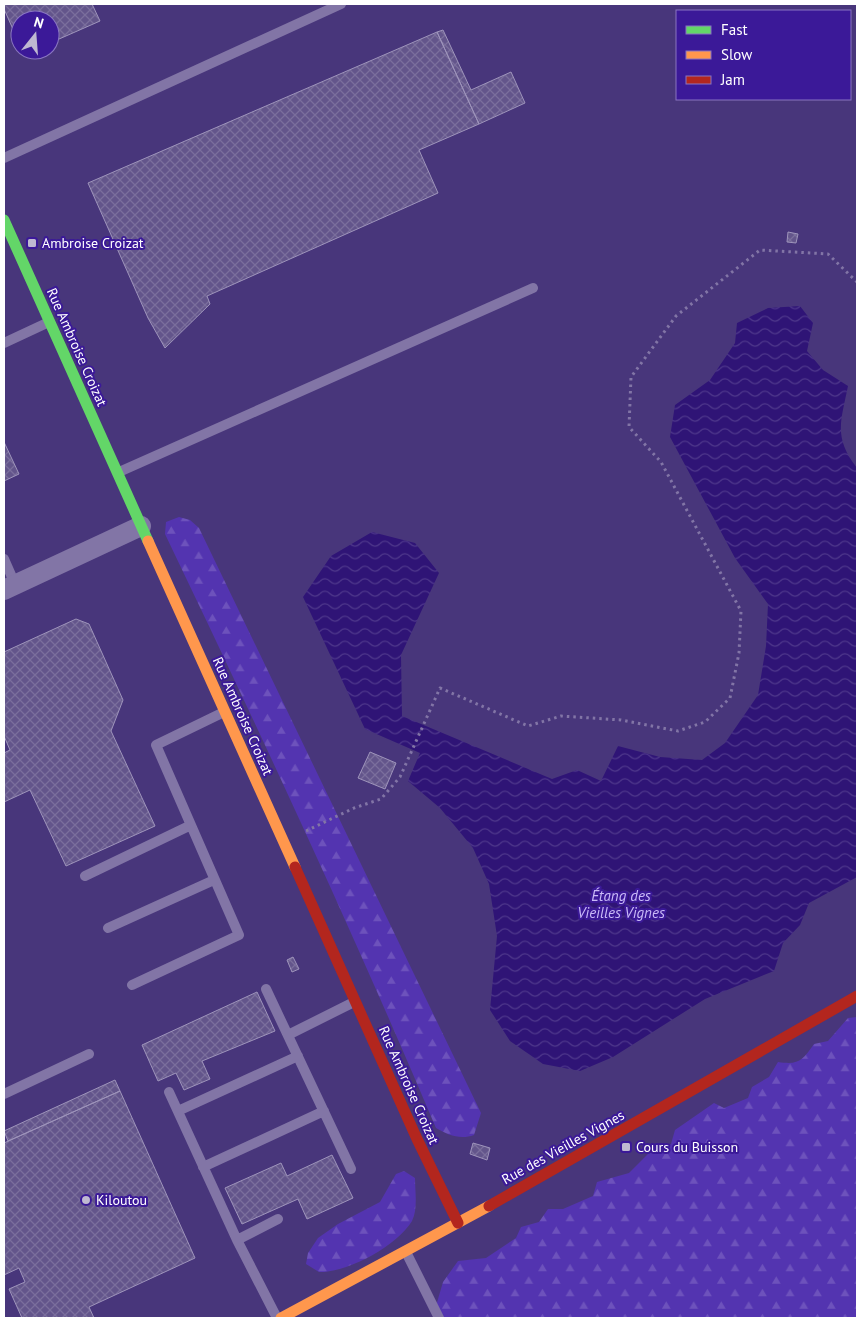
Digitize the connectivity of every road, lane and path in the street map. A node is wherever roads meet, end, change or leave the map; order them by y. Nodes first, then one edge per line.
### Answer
1 (341, 4) edge
2 (4, 158) edge
3 (4, 220) edge
4 (857, 282) edge
5 (533, 288) dead end
6 (50, 322) junction
7 (4, 343) edge
8 (118, 472) junction
9 (141, 526) junction
10 (4, 559) edge
11 (10, 587) edge
12 (224, 711) junction
13 (189, 826) junction
14 (283, 842) junction
15 (85, 876) dead end
16 (214, 880) junction
17 (108, 928) dead end
18 (132, 985) dead end
19 (266, 989) dead end
20 (857, 996) edge
21 (355, 1002) junction
22 (288, 1035) junction
23 (88, 1054) dead end
24 (298, 1056) junction
25 (169, 1092) dead end
26 (4, 1094) edge
27 (324, 1111) junction
28 (178, 1112) junction
29 (204, 1167) junction
30 (351, 1169) dead end
31 (278, 1219) dead end
32 (458, 1223) junction
33 (237, 1240) junction
34 (406, 1251) junction
35 (276, 1318) edge
36 (281, 1318) edge
37 (439, 1318) edge

1 - 2 lane
3 - 6 street, Rue Ambroise Croizat
4 - 14 path
5 - 8 lane
6 - 7 lane
6 - 8 street, Rue Ambroise Croizat
8 - 9 street, Rue Ambroise Croizat
9 - 11 street
9 - 12 street, Rue Ambroise Croizat
10 - 11 lane
12 - 13 lane
12 - 14 street, Rue Ambroise Croizat
13 - 15 lane
13 - 16 lane
14 - 21 street, Rue Ambroise Croizat
16 - 17 lane
16 - 18 lane
19 - 22 lane
20 - 32 street, Rue des Vieilles Vignes
21 - 22 lane
21 - 32 street, Rue Ambroise Croizat
22 - 24 lane
23 - 26 lane
24 - 27 lane
24 - 28 lane
25 - 28 lane
27 - 29 lane
27 - 30 lane
28 - 29 lane
29 - 33 lane
31 - 33 lane
32 - 34 street, Rue des Vieilles Vignes
33 - 35 lane
34 - 36 street, Rue des Vieilles Vignes
34 - 37 lane

